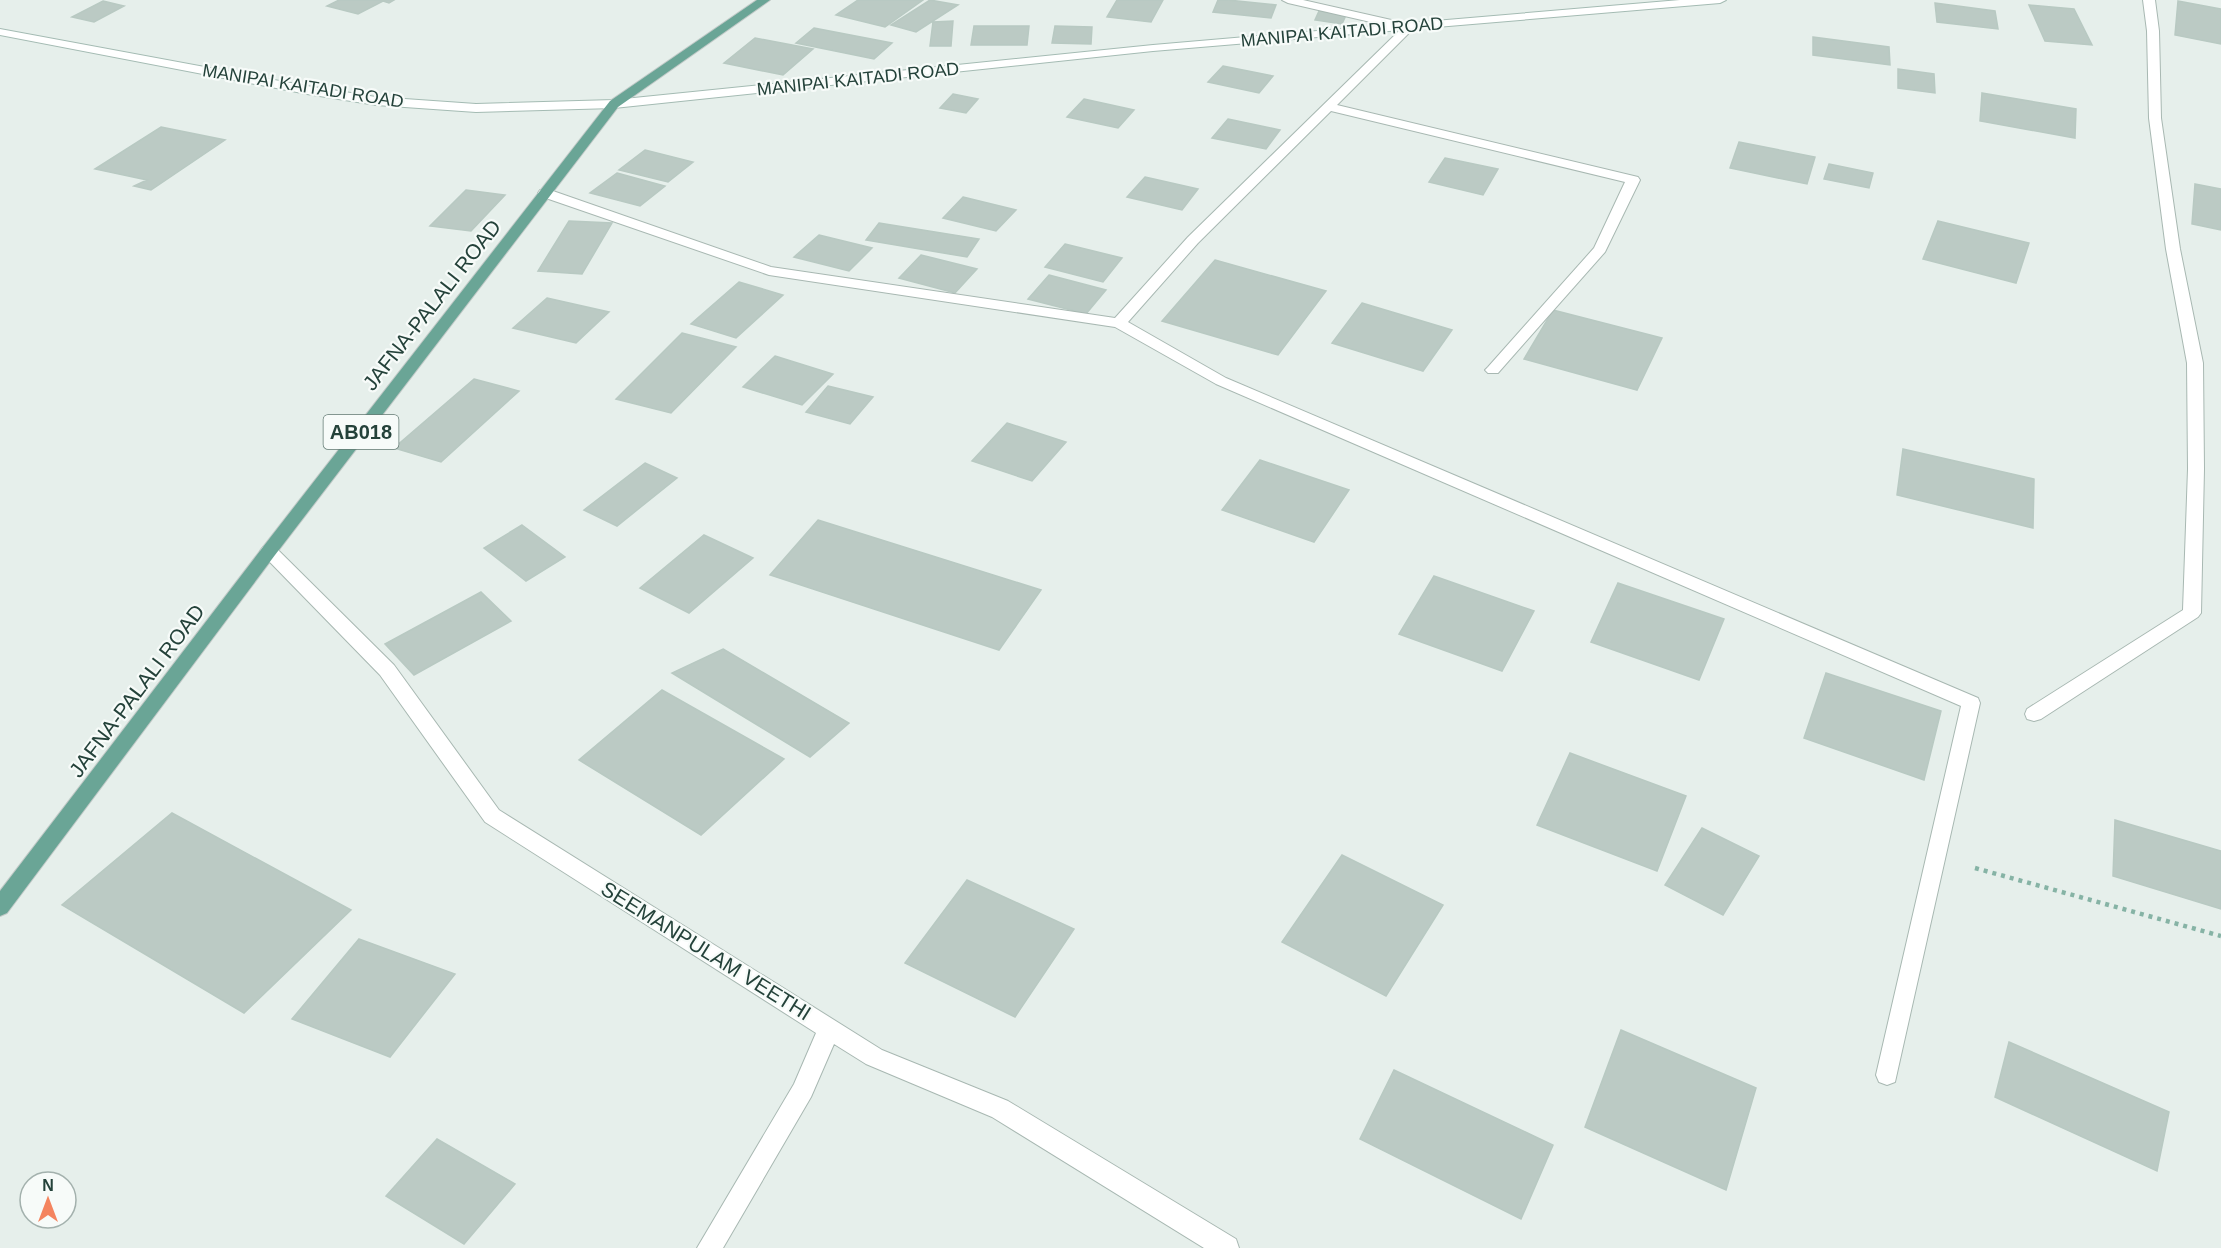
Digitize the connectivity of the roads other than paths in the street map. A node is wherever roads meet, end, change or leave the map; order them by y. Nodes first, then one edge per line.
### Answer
1 (764, 0) edge
2 (1288, 0) edge
3 (1720, 0) edge
4 (2149, 0) edge
5 (1409, 27) junction
6 (0, 32) edge
7 (614, 105) junction
8 (1328, 107) junction
9 (545, 193) junction
10 (1119, 323) junction
11 (1493, 370) dead end
12 (269, 551) junction
13 (2034, 714) dead end
14 (0, 907) edge
15 (829, 1029) junction
16 (1887, 1076) dead end
17 (710, 1248) edge
18 (1227, 1248) edge

1 - 7 main road, JAFNA-PALALI ROAD / AB018
2 - 5 street
3 - 5 street, MANIPAI KAITADI ROAD
4 - 13 street
5 - 7 street, MANIPAI KAITADI ROAD
5 - 8 street
6 - 7 street, MANIPAI KAITADI ROAD
7 - 9 main road, JAFNA-PALALI ROAD / AB018
8 - 10 street
8 - 11 street
9 - 10 street
9 - 12 main road, JAFNA-PALALI ROAD / AB018
10 - 16 street
12 - 14 main road, JAFNA-PALALI ROAD / AB018
12 - 15 street, SEEMANPULAM VEETHI
15 - 17 street
15 - 18 street, SEEMANPULAM VEETHI

